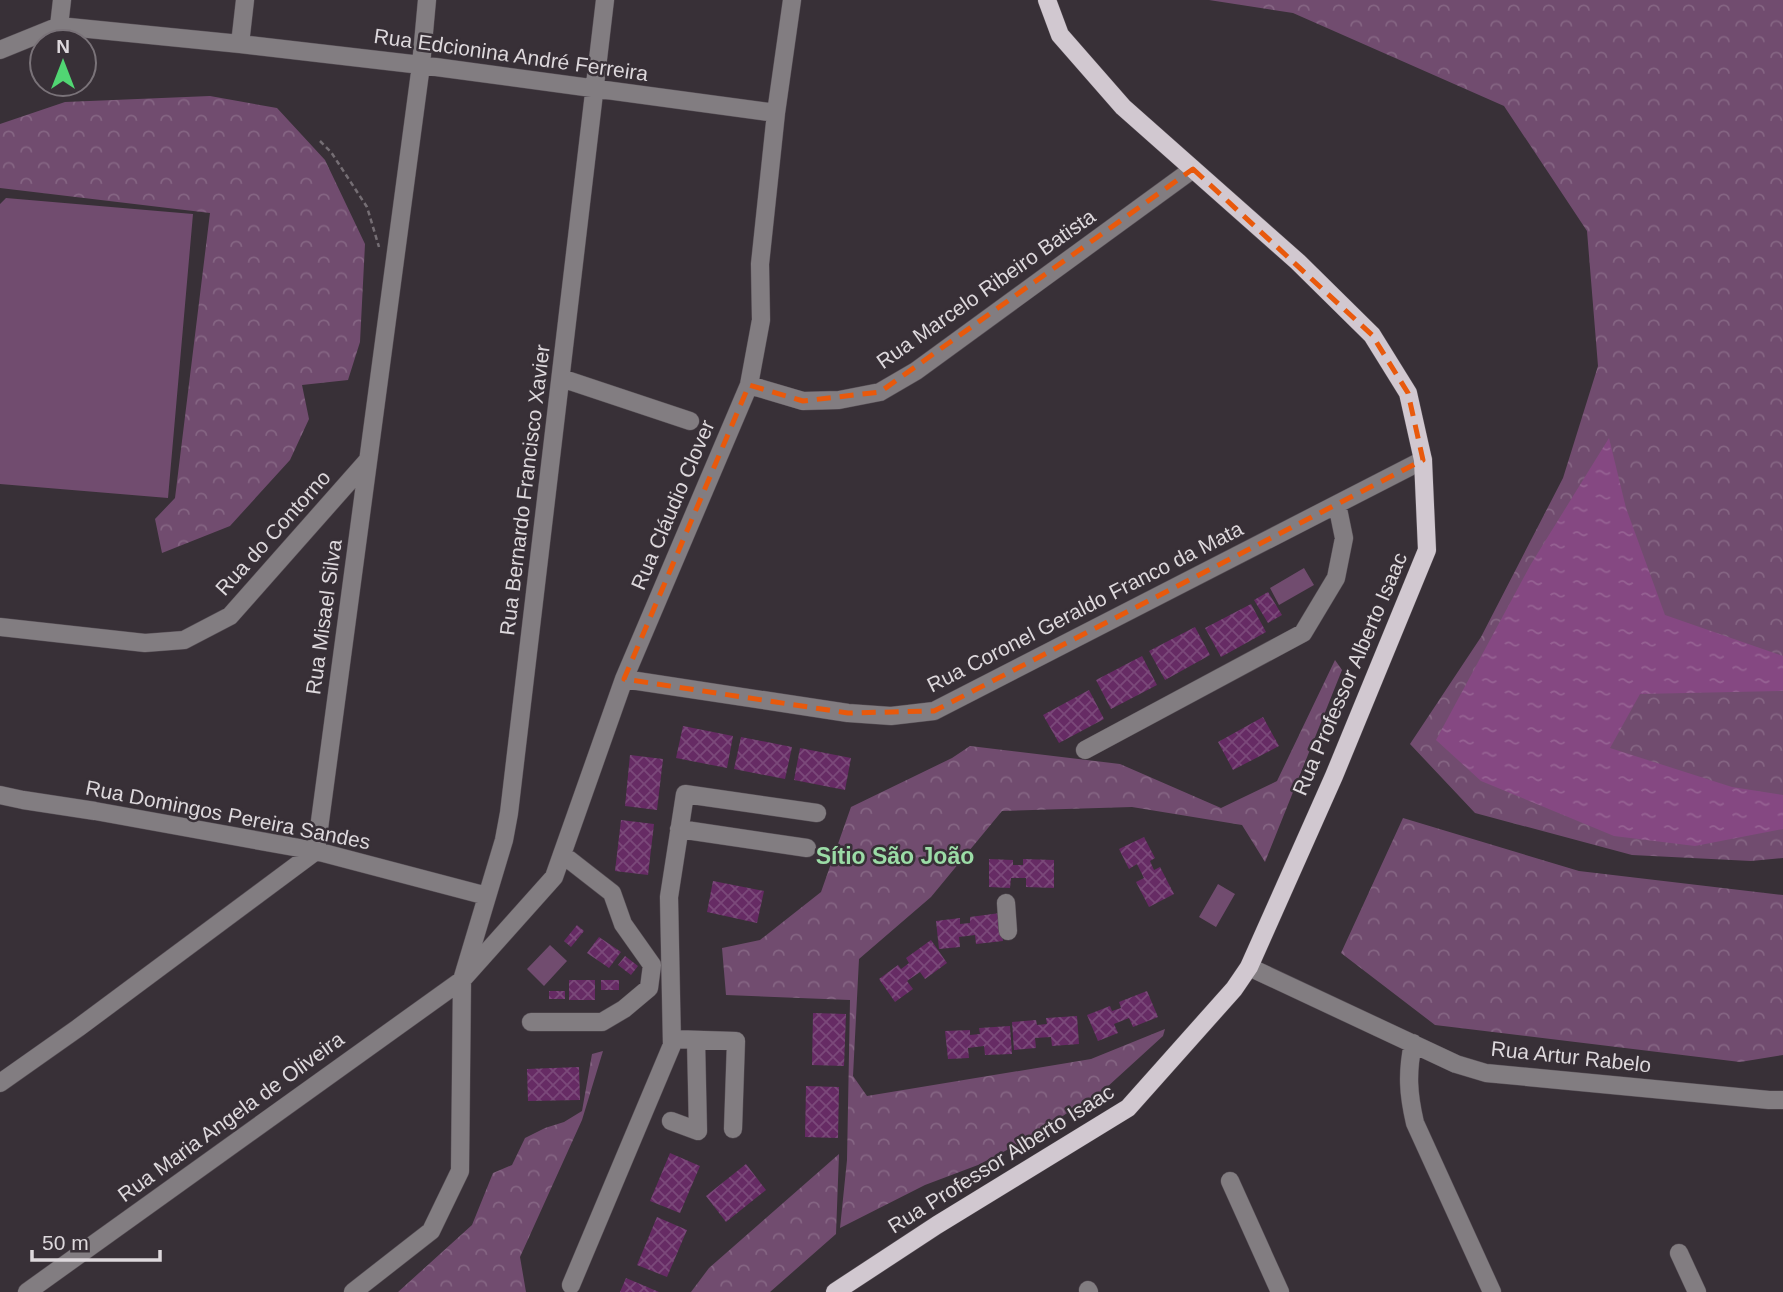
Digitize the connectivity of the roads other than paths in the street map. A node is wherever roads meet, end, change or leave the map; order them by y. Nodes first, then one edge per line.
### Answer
1 (62, 0) edge
2 (245, 0) edge
3 (427, 0) edge
4 (605, 0) edge
5 (792, 0) edge
6 (1047, 0) edge
7 (59, 26) junction
8 (240, 44) junction
9 (0, 50) edge
10 (421, 65) junction
11 (594, 89) junction
12 (776, 113) junction
13 (1193, 169) junction
14 (561, 378) junction
15 (749, 385) junction
16 (690, 421) dead end
17 (368, 460) junction
18 (1423, 460) junction
19 (1338, 504) junction
20 (0, 627) edge
21 (624, 679) junction
22 (1085, 750) dead end
23 (0, 795) edge
24 (817, 813) dead end
25 (680, 829) junction
26 (807, 848) dead end
27 (316, 851) junction
28 (562, 854) junction
29 (486, 896) junction
30 (1006, 903) dead end
31 (1009, 931) dead end
32 (1250, 967) junction
33 (651, 975) junction
34 (671, 976) junction
35 (462, 980) junction
36 (531, 1023) dead end
37 (672, 1039) junction
38 (696, 1040) junction
39 (1413, 1043) junction
40 (0, 1083) edge
41 (1783, 1100) edge
42 (671, 1121) dead end
43 (733, 1129) dead end
44 (1230, 1181) dead end
45 (1679, 1253) dead end
46 (571, 1286) dead end
47 (27, 1292) edge
48 (353, 1292) edge
49 (835, 1292) edge
50 (1280, 1292) edge
51 (1492, 1292) edge
52 (1697, 1292) edge

1 - 7 street
2 - 8 street
3 - 10 street, Rua Misael Silva
4 - 11 street, Rua Bernardo Francisco Xavier
5 - 12 street, Rua Cláudio Clover
6 - 13 main road, Rua Professor Alberto Isaac
7 - 8 street
7 - 9 street
8 - 10 street, Rua Edcionina André Ferreira
10 - 11 street, Rua Edcionina André Ferreira
10 - 17 street, Rua Misael Silva
11 - 12 street, Rua Edcionina André Ferreira
11 - 14 street, Rua Bernardo Francisco Xavier
12 - 15 street, Rua Cláudio Clover
13 - 15 street, Rua Marcelo Ribeiro Batista
13 - 18 main road, Rua Professor Alberto Isaac
14 - 16 street
14 - 29 street, Rua Bernardo Francisco Xavier
15 - 21 street, Rua Cláudio Clover
17 - 20 street, Rua do Contorno
17 - 27 street, Rua Misael Silva
18 - 19 street, Rua Coronel Geraldo Franco da Mata
18 - 32 main road, Rua Professor Alberto Isaac
19 - 21 street, Rua Coronel Geraldo Franco da Mata
19 - 22 street
21 - 28 street, Rua Cláudio Clover
23 - 27 street, Rua Domingos Pereira Sandes
24 - 25 street
25 - 26 street
25 - 34 street
27 - 29 street, Rua Domingos Pereira Sandes
27 - 40 street
28 - 33 street
28 - 35 street, Rua Cláudio Clover
29 - 35 street, Rua Bernardo Francisco Xavier
30 - 31 street
32 - 39 street, Rua Artur Rabelo
32 - 49 main road, Rua Professor Alberto Isaac
33 - 34 street
33 - 36 street
34 - 37 street
35 - 47 street, Rua Maria Angela de Oliveira
35 - 48 street, Rua Bernardo Francisco Xavier
37 - 38 street
37 - 46 street
38 - 42 street
38 - 43 street
39 - 41 street, Rua Artur Rabelo
39 - 51 street
44 - 50 street
45 - 52 street

